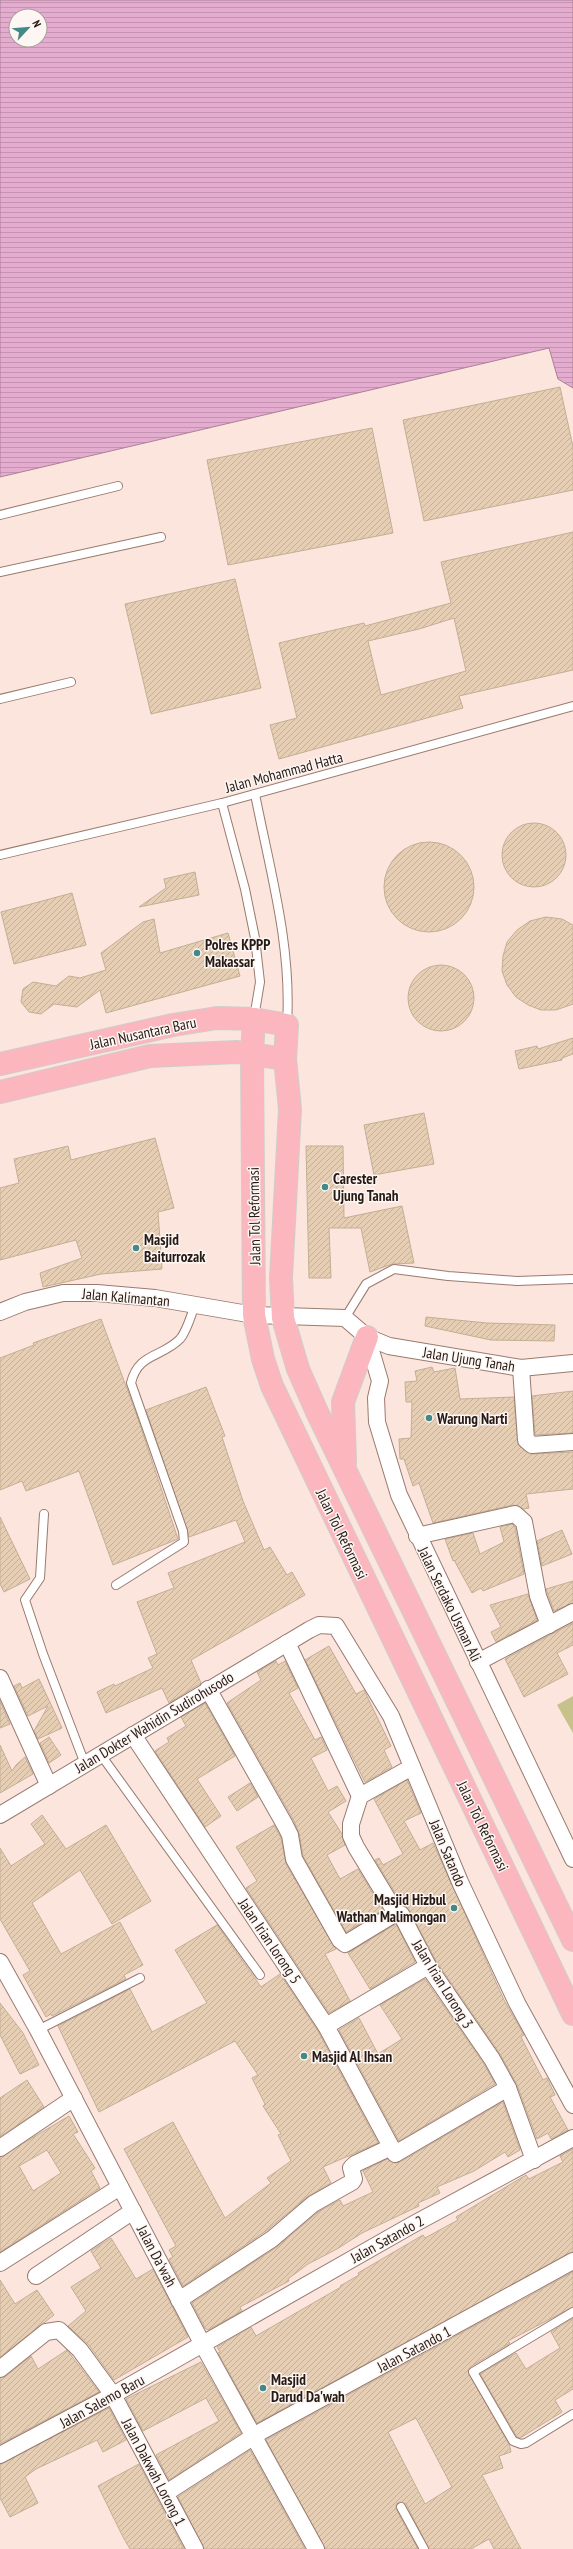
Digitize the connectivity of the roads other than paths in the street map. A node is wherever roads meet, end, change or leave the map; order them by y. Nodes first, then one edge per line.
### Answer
1 (118, 486) dead end
2 (0, 515) edge
3 (161, 537) dead end
4 (0, 572) edge
5 (71, 682) dead end
6 (0, 699) edge
7 (573, 706) edge
8 (255, 794) junction
9 (222, 804) junction
10 (0, 855) edge
11 (254, 1019) junction
12 (287, 1025) junction
13 (252, 1054) junction
14 (285, 1058) junction
15 (0, 1064) edge
16 (0, 1092) edge
17 (573, 1279) edge
18 (195, 1305) junction
19 (0, 1312) edge
20 (254, 1316) junction
21 (283, 1318) junction
22 (344, 1318) junction
23 (367, 1337) junction
24 (573, 1363) edge
25 (521, 1368) junction
26 (573, 1442) edge
27 (346, 1471) junction
28 (44, 1514) dead end
29 (417, 1536) junction
30 (116, 1586) dead end
31 (573, 1612) edge
32 (549, 1625) junction
33 (309, 1630) joint
34 (287, 1643) junction
35 (478, 1662) junction
36 (0, 1678) edge
37 (208, 1689) junction
38 (133, 1735) junction
39 (101, 1754) junction
40 (86, 1764) junction
41 (412, 1767) junction
42 (49, 1786) junction
43 (360, 1796) junction
44 (0, 1815) edge
45 (573, 1859) edge
46 (396, 1913) junction
47 (573, 1940) edge
48 (0, 1962) edge
49 (428, 1966) junction
50 (260, 1975) dead end
51 (140, 1978) dead end
52 (573, 2014) edge
53 (326, 2026) junction
54 (38, 2030) junction
55 (508, 2088) junction
56 (74, 2098) junction
57 (573, 2106) edge
58 (573, 2138) edge
59 (0, 2148) edge
60 (393, 2150) junction
61 (534, 2160) junction
62 (120, 2187) junction
63 (133, 2211) junction
64 (573, 2261) edge
65 (0, 2263) edge
66 (36, 2276) dead end
67 (180, 2300) junction
68 (573, 2312) edge
69 (203, 2345) junction
70 (0, 2369) edge
71 (113, 2396) junction
72 (573, 2414) edge
73 (255, 2435) junction
74 (0, 2455) edge
75 (166, 2493) junction
76 (401, 2507) dead end
77 (195, 2549) edge
78 (316, 2549) edge
79 (424, 2549) edge

1 - 2 lane
3 - 4 lane
5 - 6 lane
7 - 8 lane, Jalan Mohammad Hatta
8 - 9 lane, Jalan Mohammad Hatta
8 - 12 lane
9 - 10 lane, Jalan Mohammad Hatta
9 - 11 lane
11 - 12 highway, Jalan Nusantara Baru
11 - 13 highway, Jalan Tol Reformasi
11 - 15 highway, Jalan Nusantara Baru
12 - 14 highway, Jalan Tol Reformasi
13 - 14 highway, Jalan Nusantara Baru
13 - 16 highway, Jalan Nusantara Baru
13 - 20 highway, Jalan Tol Reformasi
14 - 21 highway, Jalan Tol Reformasi
17 - 22 lane
18 - 19 street, Jalan Kalimantan
18 - 20 street, Jalan Kalimantan
18 - 30 lane
20 - 21 street, Jalan Kalimantan
20 - 52 highway, Jalan Tol Reformasi
21 - 22 street, Jalan Kalimantan
21 - 27 highway, Jalan Tol Reformasi
22 - 23 street, Jalan Ujung Tanah
23 - 25 street, Jalan Ujung Tanah
23 - 27 highway
23 - 29 street, Jalan Serdako Usman Ali
24 - 25 street, Jalan Ujung Tanah
25 - 26 street
27 - 47 highway, Jalan Tol Reformasi
28 - 40 lane
29 - 32 street
29 - 35 street, Jalan Serdako Usman Ali
31 - 32 street
32 - 35 street
33 - 34 street, Jalan Dokter Wahidin Sudirohusodo
33 - 41 street, Jalan Satando
34 - 37 street, Jalan Dokter Wahidin Sudirohusodo
34 - 43 street
35 - 45 street, Jalan Serdako Usman Ali
36 - 42 street
37 - 38 street, Jalan Dokter Wahidin Sudirohusodo
37 - 46 street
38 - 39 street, Jalan Dokter Wahidin Sudirohusodo
38 - 53 street, Jalan Irian lorong 5
39 - 40 street, Jalan Dokter Wahidin Sudirohusodo
39 - 50 lane
40 - 42 street, Jalan Dokter Wahidin Sudirohusodo
41 - 43 street
41 - 57 street, Jalan Satando
42 - 44 street, Jalan Dokter Wahidin Sudirohusodo
43 - 46 street
46 - 49 street, Jalan Irian Lorong 3
48 - 54 street, Jalan Da'wah
49 - 53 street
49 - 55 street, Jalan Irian Lorong 3
51 - 54 lane
53 - 60 street, Jalan Irian lorong 5
54 - 56 street, Jalan Da'wah
55 - 60 street
55 - 61 street, Jalan Irian Lorong 3
56 - 59 street
56 - 62 street, Jalan Da'wah
58 - 61 street, Jalan Satando 2
60 - 67 street
61 - 69 street, Jalan Satando 2
62 - 63 street, Jalan Da'wah
62 - 65 street
63 - 66 street
63 - 67 street, Jalan Da'wah
64 - 73 street, Jalan Satando 1
67 - 69 street, Jalan Da'wah
68 - 72 lane
69 - 71 street, Jalan Salemo Baru
69 - 73 street, Jalan Da'wah
70 - 71 street, Jalan Dakwah Lorong 1
71 - 74 street, Jalan Salemo Baru
71 - 75 street, Jalan Dakwah Lorong 1
73 - 75 street, Jalan Satando 1
73 - 78 street, Jalan Da'wah
75 - 77 street, Jalan Dakwah Lorong 1
76 - 79 lane

